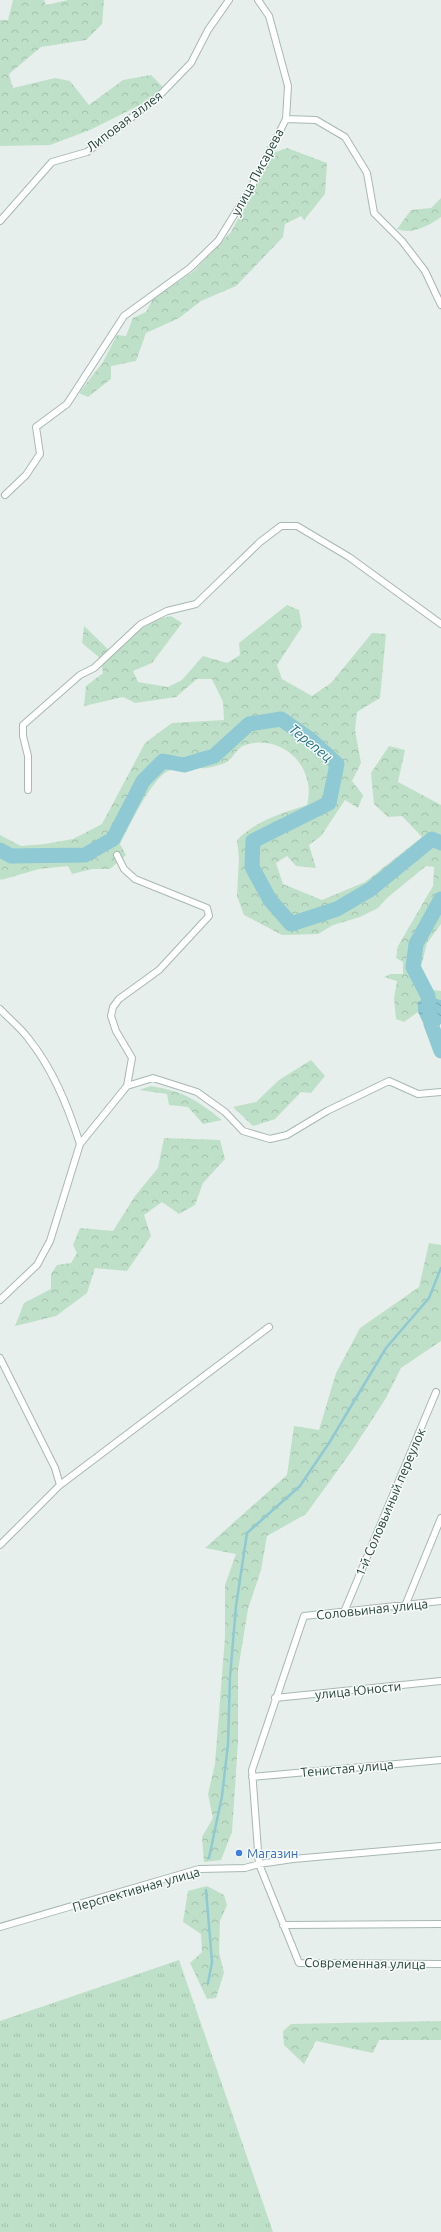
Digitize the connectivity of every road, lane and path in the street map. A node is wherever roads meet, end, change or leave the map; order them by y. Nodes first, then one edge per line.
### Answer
1 (229, 0) edge
2 (258, 0) edge
3 (286, 119) junction
4 (0, 221) edge
5 (441, 305) edge
6 (5, 495) dead end
7 (441, 624) edge
8 (28, 790) dead end
9 (117, 854) dead end
10 (0, 1010) edge
11 (127, 1086) junction
12 (441, 1092) edge
13 (80, 1144) junction
14 (0, 1300) edge
15 (269, 1327) dead end
16 (0, 1358) edge
17 (436, 1392) dead end
18 (60, 1485) junction
19 (441, 1518) edge
20 (0, 1545) edge
21 (441, 1601) edge
22 (405, 1606) junction
23 (344, 1612) junction
24 (304, 1616) joint
25 (441, 1681) edge
26 (275, 1698) junction
27 (441, 1760) edge
28 (252, 1777) junction
29 (441, 1846) edge
30 (259, 1864) junction
31 (441, 1924) edge
32 (283, 1925) junction
33 (0, 1927) edge
34 (441, 1964) edge

1 - 4 street, Липовая аллея
2 - 3 street, улица Писарева
3 - 5 street
3 - 6 street, улица Писарева
7 - 8 street
9 - 11 street
10 - 13 street
11 - 12 street
11 - 13 street
13 - 14 street
15 - 18 street
16 - 18 street
17 - 23 street, 1-й Соловьиный переулок
18 - 20 street
19 - 22 street
21 - 22 street, Соловьиная улица
22 - 23 street, Соловьиная улица
23 - 24 street, Соловьиная улица
24 - 26 street, Современная улица
25 - 26 street, улица Юности
26 - 28 street, Современная улица
27 - 28 street, Тенистая улица
28 - 30 street, Современная улица
29 - 30 street, Перспективная улица
30 - 32 street, Современная улица
30 - 33 street, Перспективная улица
31 - 32 street
32 - 34 street, Современная улица

